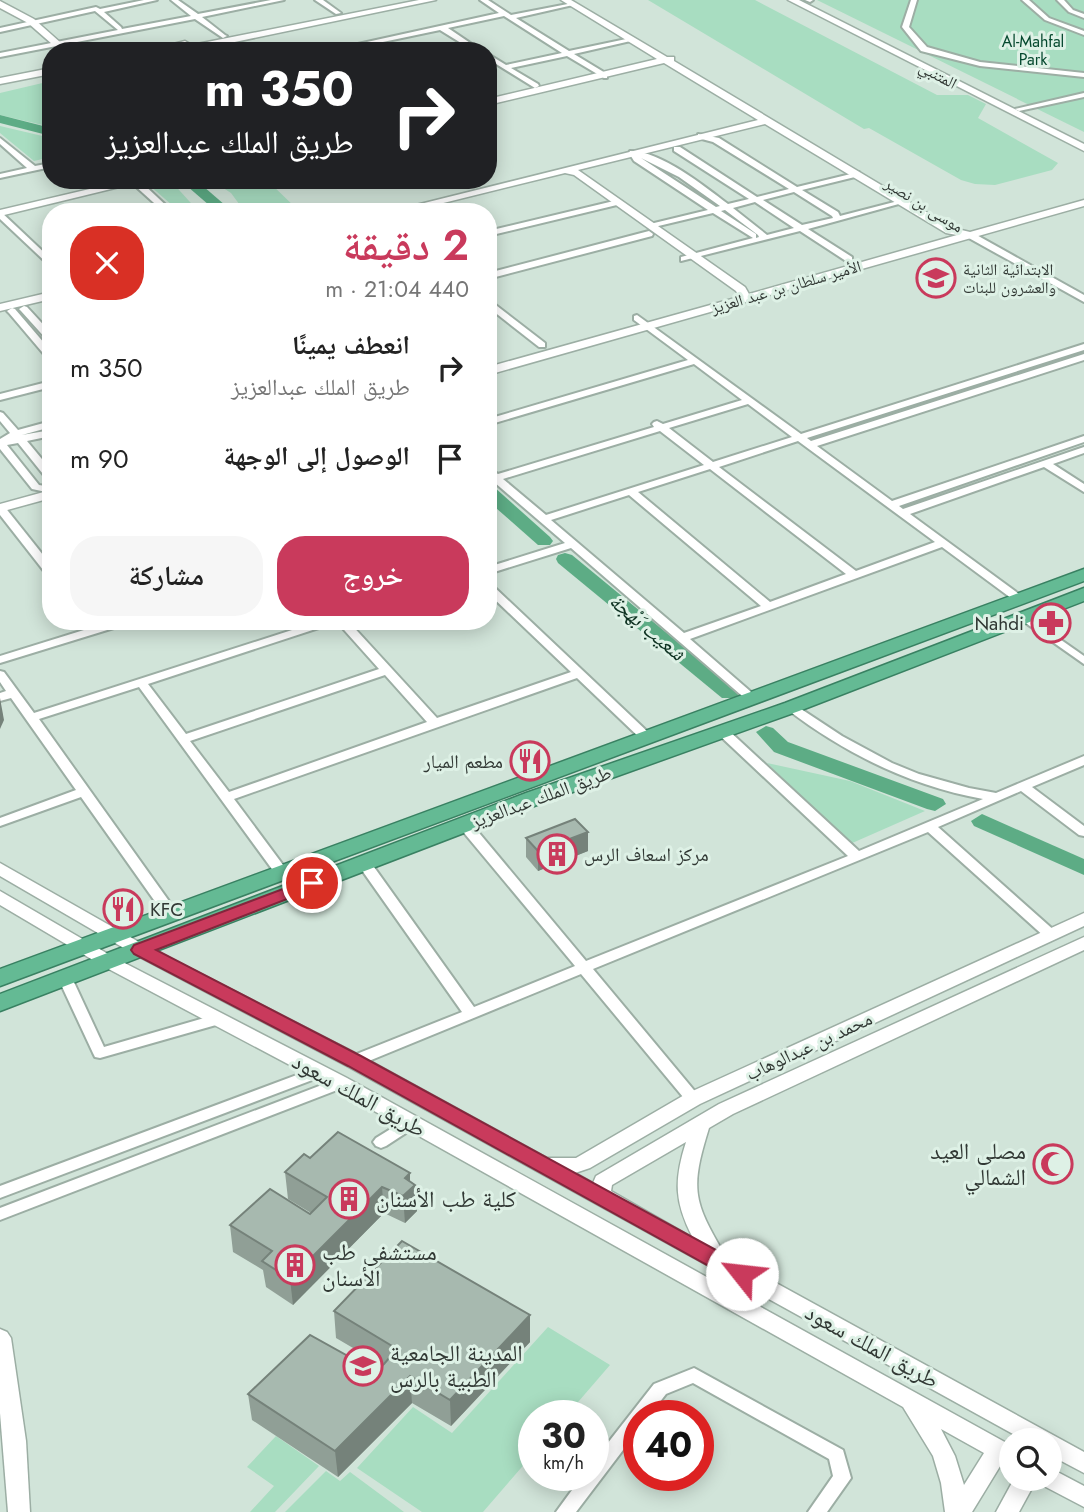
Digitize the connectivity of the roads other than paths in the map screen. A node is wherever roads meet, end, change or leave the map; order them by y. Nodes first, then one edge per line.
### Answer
1 (154, 0) edge
2 (174, 0) edge
3 (260, 0) edge
4 (281, 0) edge
5 (318, 0) edge
6 (332, 0) edge
7 (404, 0) edge
8 (432, 0) edge
9 (483, 0) edge
10 (583, 0) edge
11 (792, 0) edge
12 (808, 0) edge
13 (914, 0) edge
14 (1025, 0) edge
15 (1060, 0) edge
16 (568, 2) edge
17 (0, 4) edge
18 (98, 11) junction
19 (349, 11) junction
20 (0, 12) edge
21 (338, 13) junction
22 (195, 15) junction
23 (508, 15) junction
24 (1084, 16) edge
25 (31, 21) junction
26 (19, 23) junction
27 (441, 27) junction
28 (119, 28) junction
29 (0, 30) edge
30 (1084, 33) edge
31 (223, 39) junction
32 (631, 40) junction
33 (56, 42) edge
34 (70, 42) edge
35 (73, 42) edge
36 (205, 42) edge
37 (212, 42) edge
38 (226, 42) edge
39 (371, 42) edge
40 (465, 42) edge
41 (42, 44) edge
42 (42, 47) edge
43 (0, 53) edge
44 (568, 53) junction
45 (668, 58) junction
46 (497, 62) edge
47 (497, 65) edge
48 (502, 65) junction
49 (42, 73) edge
50 (601, 74) junction
51 (1084, 75) edge
52 (42, 78) edge
53 (0, 81) edge
54 (0, 86) edge
55 (535, 86) junction
56 (497, 94) edge
57 (1084, 94) edge
58 (497, 100) edge
59 (1084, 100) edge
60 (1024, 112) junction
61 (770, 123) junction
62 (707, 139) junction
63 (0, 140) edge
64 (1084, 140) edge
65 (677, 149) junction
66 (1084, 149) edge
67 (635, 156) junction
68 (649, 156) junction
69 (42, 167) edge
70 (33, 169) junction
71 (570, 173) junction
72 (856, 174) junction
73 (0, 176) edge
74 (75, 189) edge
75 (104, 189) edge
76 (147, 189) edge
77 (497, 189) edge
78 (497, 189) edge
79 (796, 190) junction
80 (785, 192) junction
81 (1084, 194) edge
82 (756, 200) junction
83 (898, 200) junction
84 (42, 203) edge
85 (43, 203) edge
86 (160, 203) edge
87 (433, 203) edge
88 (455, 203) edge
89 (613, 203) junction
90 (1084, 203) edge
91 (0, 206) edge
92 (727, 208) junction
93 (714, 211) junction
94 (0, 213) edge
95 (824, 217) junction
96 (837, 217) junction
97 (798, 227) junction
98 (651, 230) junction
99 (950, 231) junction
100 (966, 231) junction
101 (497, 232) edge
102 (752, 236) junction
103 (763, 236) junction
104 (42, 255) edge
105 (690, 257) junction
106 (849, 259) junction
107 (497, 273) edge
108 (739, 293) junction
109 (42, 298) edge
110 (1084, 299) edge
111 (42, 304) edge
112 (497, 309) edge
113 (9, 310) edge
114 (637, 318) junction
115 (648, 326) junction
116 (42, 333) edge
117 (542, 345) junction
118 (42, 347) edge
119 (1084, 347) edge
120 (1084, 357) edge
121 (497, 358) edge
122 (695, 361) junction
123 (497, 368) edge
124 (42, 386) edge
125 (0, 397) edge
126 (745, 398) junction
127 (0, 415) edge
128 (497, 419) edge
129 (657, 424) junction
130 (42, 428) edge
131 (42, 434) edge
132 (18, 437) junction
133 (800, 438) junction
134 (1084, 439) edge
135 (0, 443) edge
136 (810, 446) junction
137 (1084, 450) edge
138 (1045, 464) junction
139 (42, 466) edge
140 (712, 466) junction
141 (497, 472) edge
142 (497, 480) edge
143 (42, 485) edge
144 (36, 487) junction
145 (42, 489) edge
146 (1084, 489) edge
147 (630, 491) junction
148 (42, 495) edge
149 (0, 497) edge
150 (891, 505) junction
151 (0, 508) edge
152 (901, 513) junction
153 (544, 519) junction
154 (943, 543) junction
155 (573, 544) junction
156 (42, 562) edge
157 (497, 568) edge
158 (854, 575) junction
159 (1084, 575) edge
160 (1084, 594) edge
161 (497, 596) edge
162 (768, 606) junction
163 (1022, 608) junction
164 (81, 630) edge
165 (300, 630) edge
166 (350, 630) edge
167 (682, 638) junction
168 (0, 660) edge
169 (1084, 661) edge
170 (387, 670) junction
171 (579, 673) junction
172 (0, 674) edge
173 (141, 682) junction
174 (14, 693) junction
175 (0, 697) edge
176 (752, 698) junction
177 (792, 707) junction
178 (31, 718) junction
179 (435, 723) junction
180 (722, 731) junction
181 (646, 737) junction
182 (183, 739) junction
183 (1084, 760) edge
184 (1022, 786) junction
185 (84, 792) junction
186 (226, 797) junction
187 (996, 797) junction
188 (0, 822) edge
189 (465, 825) junction
190 (929, 826) junction
191 (1084, 832) edge
192 (857, 857) junction
193 (364, 863) junction
194 (0, 869) edge
195 (282, 873) junction
196 (0, 897) edge
197 (171, 914) junction
198 (1084, 919) edge
199 (117, 935) junction
200 (1051, 935) junction
201 (1084, 943) edge
202 (85, 947) junction
203 (140, 950) junction
204 (109, 961) junction
205 (584, 968) junction
206 (0, 978) edge
207 (65, 978) junction
208 (0, 1003) edge
209 (471, 1014) junction
210 (218, 1019) junction
211 (354, 1061) junction
212 (318, 1072) junction
213 (340, 1083) junction
214 (693, 1099) junction
215 (410, 1122) junction
216 (701, 1123) junction
217 (381, 1142) dead end
218 (536, 1161) junction
219 (0, 1192) edge
220 (607, 1200) junction
221 (0, 1214) edge
222 (719, 1261) junction
223 (0, 1338) edge
224 (904, 1398) junction
225 (651, 1400) edge
226 (1022, 1428) edge
227 (623, 1437) edge
228 (1062, 1450) edge
229 (999, 1451) edge
230 (999, 1461) edge
231 (1084, 1462) edge
232 (1062, 1485) edge
233 (1019, 1491) edge
234 (1084, 1497) edge
235 (19, 1512) edge
236 (565, 1512) edge
237 (817, 1512) edge
238 (958, 1512) edge
239 (1007, 1512) edge

1 - 18 street
2 - 22 street
3 - 22 street
4 - 22 street
5 - 21 street
6 - 19 street
7 - 19 street
8 - 31 street
9 - 23 street
10 - 45 street, موسى بن نصير
11 - 66 street, المتنبي
12 - 60 street, المتنبي
13 - 51 street
14 - 30 street
15 - 24 street
16 - 23 street
16 - 32 street, موسى بن نصير
17 - 25 street
18 - 25 street
18 - 28 street
19 - 21 street
20 - 26 street
21 - 31 street
22 - 28 street
22 - 31 street
22 - 35 street
23 - 27 street
23 - 44 street
25 - 26 street
25 - 33 street
26 - 29 street
26 - 41 street
27 - 39 street
27 - 40 street
28 - 34 street
31 - 36 street
31 - 37 street
31 - 38 street
32 - 44 street
32 - 45 street, موسى بن نصير
42 - 43 street
44 - 48 street
44 - 50 street
45 - 50 street
45 - 61 street, موسى بن نصير
45 - 100 street, موسى بن نصير
46 - 48 street
47 - 48 street
48 - 55 street
49 - 53 street
50 - 55 street
50 - 58 street
52 - 54 street
55 - 56 street
57 - 60 street
59 - 60 street
60 - 64 street, المتنبي
61 - 62 street
61 - 72 street, موسى بن نصير
62 - 65 street
62 - 67 street
62 - 79 street
62 - 80 street
63 - 70 street
65 - 68 street
65 - 82 street
67 - 68 street
67 - 71 street
67 - 93 street
68 - 92 street
69 - 70 street
70 - 73 street
71 - 77 street
71 - 88 street
71 - 89 street
72 - 79 street
72 - 83 street, موسى بن نصير
74 - 91 street
75 - 85 street
76 - 86 street
78 - 87 street
79 - 80 street
79 - 96 street
80 - 82 street
80 - 95 street
81 - 100 street, الأمير سلطان بن عبد العزيز
82 - 92 street
82 - 97 street
83 - 96 street
83 - 99 street, موسى بن نصير
84 - 94 street
89 - 98 street
89 - 101 street
90 - 100 street, الأمير سلطان بن عبد العزيز
92 - 93 street
92 - 103 street
93 - 98 street
93 - 102 street
94 - 104 street
95 - 96 street
95 - 97 street
96 - 97 street
97 - 103 street
97 - 106 street
98 - 105 street
98 - 107 street
99 - 100 street, الأمير سلطان بن عبد العزيز
99 - 106 street, الأمير سلطان بن عبد العزيز
100 - 108 street, الأمير سلطان بن عبد العزيز
100 - 110 street
102 - 103 street
102 - 105 street
103 - 105 street
105 - 108 street
106 - 108 street, الأمير سلطان بن عبد العزيز
108 - 114 street, الأمير سلطان بن عبد العزيز
108 - 115 street, الأمير سلطان بن عبد العزيز
109 - 113 street
111 - 113 street
112 - 117 street
113 - 116 street
113 - 118 street
114 - 115 street
114 - 117 street, الأمير سلطان بن عبد العزيز
115 - 122 street
115 - 123 street, الأمير سلطان بن عبد العزيز
117 - 121 street, الأمير سلطان بن عبد العزيز
119 - 133 street
120 - 136 street
122 - 126 street
122 - 128 street
124 - 125 street
126 - 129 street
126 - 133 street
127 - 132 street
129 - 140 street
129 - 141 street
130 - 132 street
131 - 132 street
132 - 135 street
132 - 139 street
133 - 136 street
133 - 140 street
134 - 150 street
135 - 144 street
136 - 150 street
137 - 138 street
138 - 146 street
138 - 152 street
140 - 147 street
140 - 158 street
142 - 153 street
143 - 144 street
144 - 145 street
144 - 149 street
147 - 153 street
147 - 162 street
148 - 151 street
150 - 152 street
151 - 156 street
152 - 154 street
153 - 155 street
154 - 158 street
154 - 163 street
155 - 157 street
155 - 167 street
158 - 162 street
159 - 163 highway, طريق الملك عبدالعزيز
160 - 163 highway, طريق الملك عبدالعزيز
161 - 171 street
162 - 167 street
163 - 169 street
163 - 176 highway, طريق الملك عبدالعزيز
163 - 177 highway, طريق الملك عبدالعزيز
164 - 168 street
165 - 173 street
166 - 170 street
167 - 176 street
170 - 179 street
170 - 182 street
171 - 179 street
171 - 181 street
172 - 174 street
173 - 178 street
173 - 182 street
174 - 175 street
174 - 178 street
176 - 181 highway, طريق الملك عبدالعزيز
177 - 180 highway, طريق الملك عبدالعزيز
177 - 187 street
178 - 185 street
179 - 186 street
180 - 189 highway, طريق الملك عبدالعزيز
180 - 192 street
181 - 195 highway, طريق الملك عبدالعزيز
182 - 186 street
183 - 184 street
184 - 187 street
184 - 191 street
185 - 188 street
185 - 197 street
186 - 195 street
187 - 190 street
189 - 193 highway, طريق الملك عبدالعزيز
189 - 205 street
190 - 192 street
190 - 200 street
192 - 205 street
193 - 203 highway, طريق الملك عبدالعزيز
193 - 209 street
194 - 199 street, طريق الملك سعود
195 - 197 highway, طريق الملك عبدالعزيز
196 - 202 street, طريق الملك سعود
197 - 199 highway, طريق الملك عبدالعزيز
198 - 200 street, محمد بن عبدالوهاب
199 - 202 highway, طريق الملك عبدالعزيز
199 - 203 street, طريق الملك سعود
200 - 214 street, محمد بن عبدالوهاب
201 - 216 street, محمد بن عبدالوهاب
202 - 204 street, طريق الملك سعود
202 - 206 highway, طريق الملك عبدالعزيز
203 - 204 highway, طريق الملك عبدالعزيز
203 - 211 street, طريق الملك سعود
204 - 207 highway, طريق الملك عبدالعزيز
204 - 210 street, طريق الملك سعود
205 - 209 street
205 - 214 street
207 - 208 highway, طريق الملك عبدالعزيز
207 - 210 street
209 - 211 street
210 - 212 street, طريق الملك سعود
211 - 218 street, طريق الملك سعود
212 - 213 street, طريق الملك سعود
212 - 219 street
213 - 215 street, طريق الملك سعود
213 - 221 street
214 - 218 street, محمد بن عبدالوهاب
215 - 217 street
215 - 224 street, طريق الملك سعود
216 - 220 street, محمد بن عبدالوهاب
216 - 222 street
218 - 220 street, طريق الملك سعود
220 - 222 street, طريق الملك سعود
222 - 226 street, طريق الملك سعود
223 - 235 street
224 - 229 street, طريق الملك سعود
224 - 238 street
225 - 237 street
227 - 236 street
228 - 231 street
230 - 238 street
232 - 234 street
233 - 239 street

